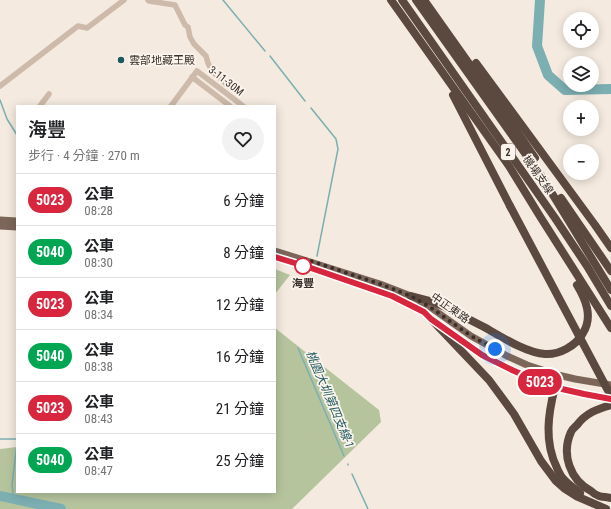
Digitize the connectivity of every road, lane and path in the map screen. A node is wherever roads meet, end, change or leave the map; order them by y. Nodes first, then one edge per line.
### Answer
1 (124, 0) edge
2 (148, 0) edge
3 (391, 0) edge
4 (402, 0) edge
5 (416, 0) edge
6 (424, 0) edge
7 (429, 0) edge
8 (192, 77) junction
9 (447, 79) junction
10 (226, 84) dead end
11 (0, 86) edge
12 (50, 94) dead end
13 (41, 105) edge
14 (172, 105) edge
15 (229, 105) edge
16 (242, 105) edge
17 (541, 218) junction
18 (0, 220) edge
19 (16, 222) edge
20 (0, 226) edge
21 (16, 227) edge
22 (611, 248) edge
23 (276, 251) edge
24 (276, 257) edge
25 (611, 272) edge
26 (611, 290) edge
27 (411, 296) junction
28 (611, 306) edge
29 (431, 319) junction
30 (611, 328) edge
31 (558, 375) junction
32 (611, 385) edge
33 (555, 387) junction
34 (611, 396) edge
35 (611, 399) edge
36 (611, 405) edge
37 (611, 498) edge
38 (596, 504) junction
39 (606, 509) edge

1 - 11 street
2 - 10 street
3 - 9 highway
4 - 28 highway, 機場支線 / 2
5 - 26 highway, 機場支線 / 2
6 - 25 highway
7 - 22 highway
8 - 14 street
8 - 15 street, 3-11-30M
8 - 16 street, 3-11-30M
9 - 17 highway
9 - 34 highway, bridge
12 - 13 street
17 - 27 highway
17 - 30 highway
18 - 19 main road
20 - 21 main road
23 - 27 main road, 中正東路
24 - 29 main road, 中正東路
27 - 31 main road, 中正東路
29 - 33 main road, 中正東路
29 - 38 highway
31 - 32 main road, 中正東路
31 - 33 main road
33 - 35 main road, 中正東路
33 - 38 highway
36 - 37 highway
38 - 39 highway

